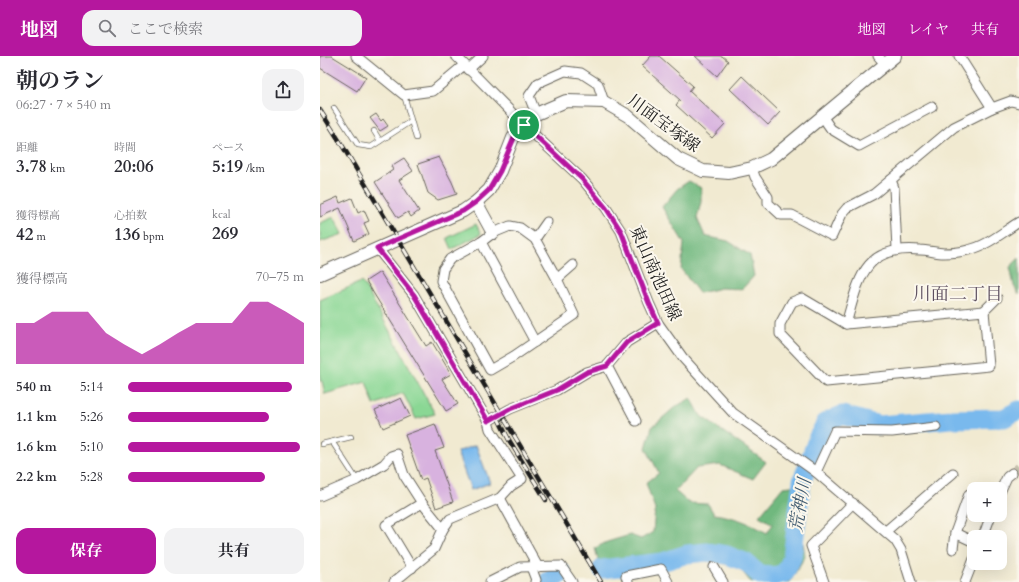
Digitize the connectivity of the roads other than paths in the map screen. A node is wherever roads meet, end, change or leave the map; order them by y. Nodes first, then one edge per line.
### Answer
1 (356, 56) edge
2 (456, 56) edge
3 (483, 56) edge
4 (895, 56) edge
5 (959, 56) edge
6 (881, 60) edge
7 (466, 68) junction
8 (404, 95) junction
9 (604, 102) junction
10 (1019, 103) edge
11 (932, 107) dead end
12 (334, 108) dead end
13 (992, 108) junction
14 (536, 114) junction
15 (822, 116) junction
16 (411, 121) junction
17 (524, 125) junction
18 (374, 131) dead end
19 (416, 138) dead end
20 (380, 141) junction
21 (752, 168) junction
22 (891, 180) junction
23 (476, 202) junction
24 (547, 222) dead end
25 (1019, 222) edge
26 (493, 233) junction
27 (534, 239) junction
28 (481, 242) junction
29 (377, 248) junction
30 (897, 249) junction
31 (573, 265) dead end
32 (320, 274) edge
33 (557, 279) junction
34 (997, 298) dead end
35 (984, 311) junction
36 (658, 323) junction
37 (846, 324) junction
38 (535, 342) junction
39 (607, 366) junction
40 (488, 421) junction
41 (636, 421) dead end
42 (936, 427) dead end
43 (351, 437) dead end
44 (333, 443) junction
45 (322, 444) dead end
46 (814, 470) junction
47 (953, 473) dead end
48 (1012, 473) tunnel mouth
49 (357, 480) junction
50 (1005, 482) edge
51 (320, 496) edge
52 (500, 498) junction
53 (967, 500) edge
54 (422, 503) junction
55 (853, 503) junction
56 (443, 529) junction
57 (886, 531) junction
58 (955, 533) junction
59 (967, 539) edge
60 (954, 550) dead end
61 (534, 567) junction
62 (714, 567) dead end
63 (412, 568) junction
64 (970, 570) edge
65 (394, 582) edge
66 (490, 582) edge
67 (535, 582) edge
68 (572, 582) edge
69 (628, 582) edge
70 (668, 582) edge
71 (723, 582) edge
72 (824, 582) edge
73 (911, 582) edge
74 (965, 582) edge

1 - 8 street
2 - 7 street, 東山南池田線
3 - 7 street
4 - 6 street, 川面宝塚線
5 - 13 street
6 - 15 street, 川面宝塚線
7 - 8 street
7 - 17 street, 東山南池田線
8 - 16 lane
9 - 14 street, 川面宝塚線
9 - 14 street
9 - 21 street, 川面宝塚線
10 - 13 street
11 - 15 street
12 - 20 lane
13 - 22 street
14 - 17 street, 川面宝塚線
15 - 21 street, 川面宝塚線
16 - 19 lane
16 - 20 lane
17 - 23 street, 川面宝塚線
17 - 36 street, 東山南池田線
18 - 20 lane
21 - 22 street
22 - 30 street
23 - 26 street
23 - 29 street, 川面宝塚線
24 - 27 street
25 - 30 street
26 - 27 street
26 - 28 street
27 - 33 street
28 - 38 street
28 - 38 street
29 - 32 street, 川面宝塚線
29 - 40 street
30 - 37 street
31 - 33 street
33 - 38 street
34 - 35 street
35 - 37 street
35 - 37 street
36 - 39 street
36 - 46 street, 東山南池田線
39 - 40 street
39 - 41 street
40 - 52 street
42 - 46 street
43 - 44 lane
44 - 45 lane
44 - 49 lane
46 - 55 street, 東山南池田線
47 - 57 street
48 - 50 street
49 - 51 street
49 - 54 street
52 - 56 street
52 - 61 street
53 - 58 street
54 - 56 street
54 - 63 street
55 - 57 street, 東山南池田線
55 - 72 street
56 - 63 street
57 - 73 street, 東山南池田線
58 - 59 street
58 - 60 street
61 - 66 street
61 - 67 street
61 - 68 street
62 - 71 street
63 - 65 street
64 - 74 street
69 - 70 street

